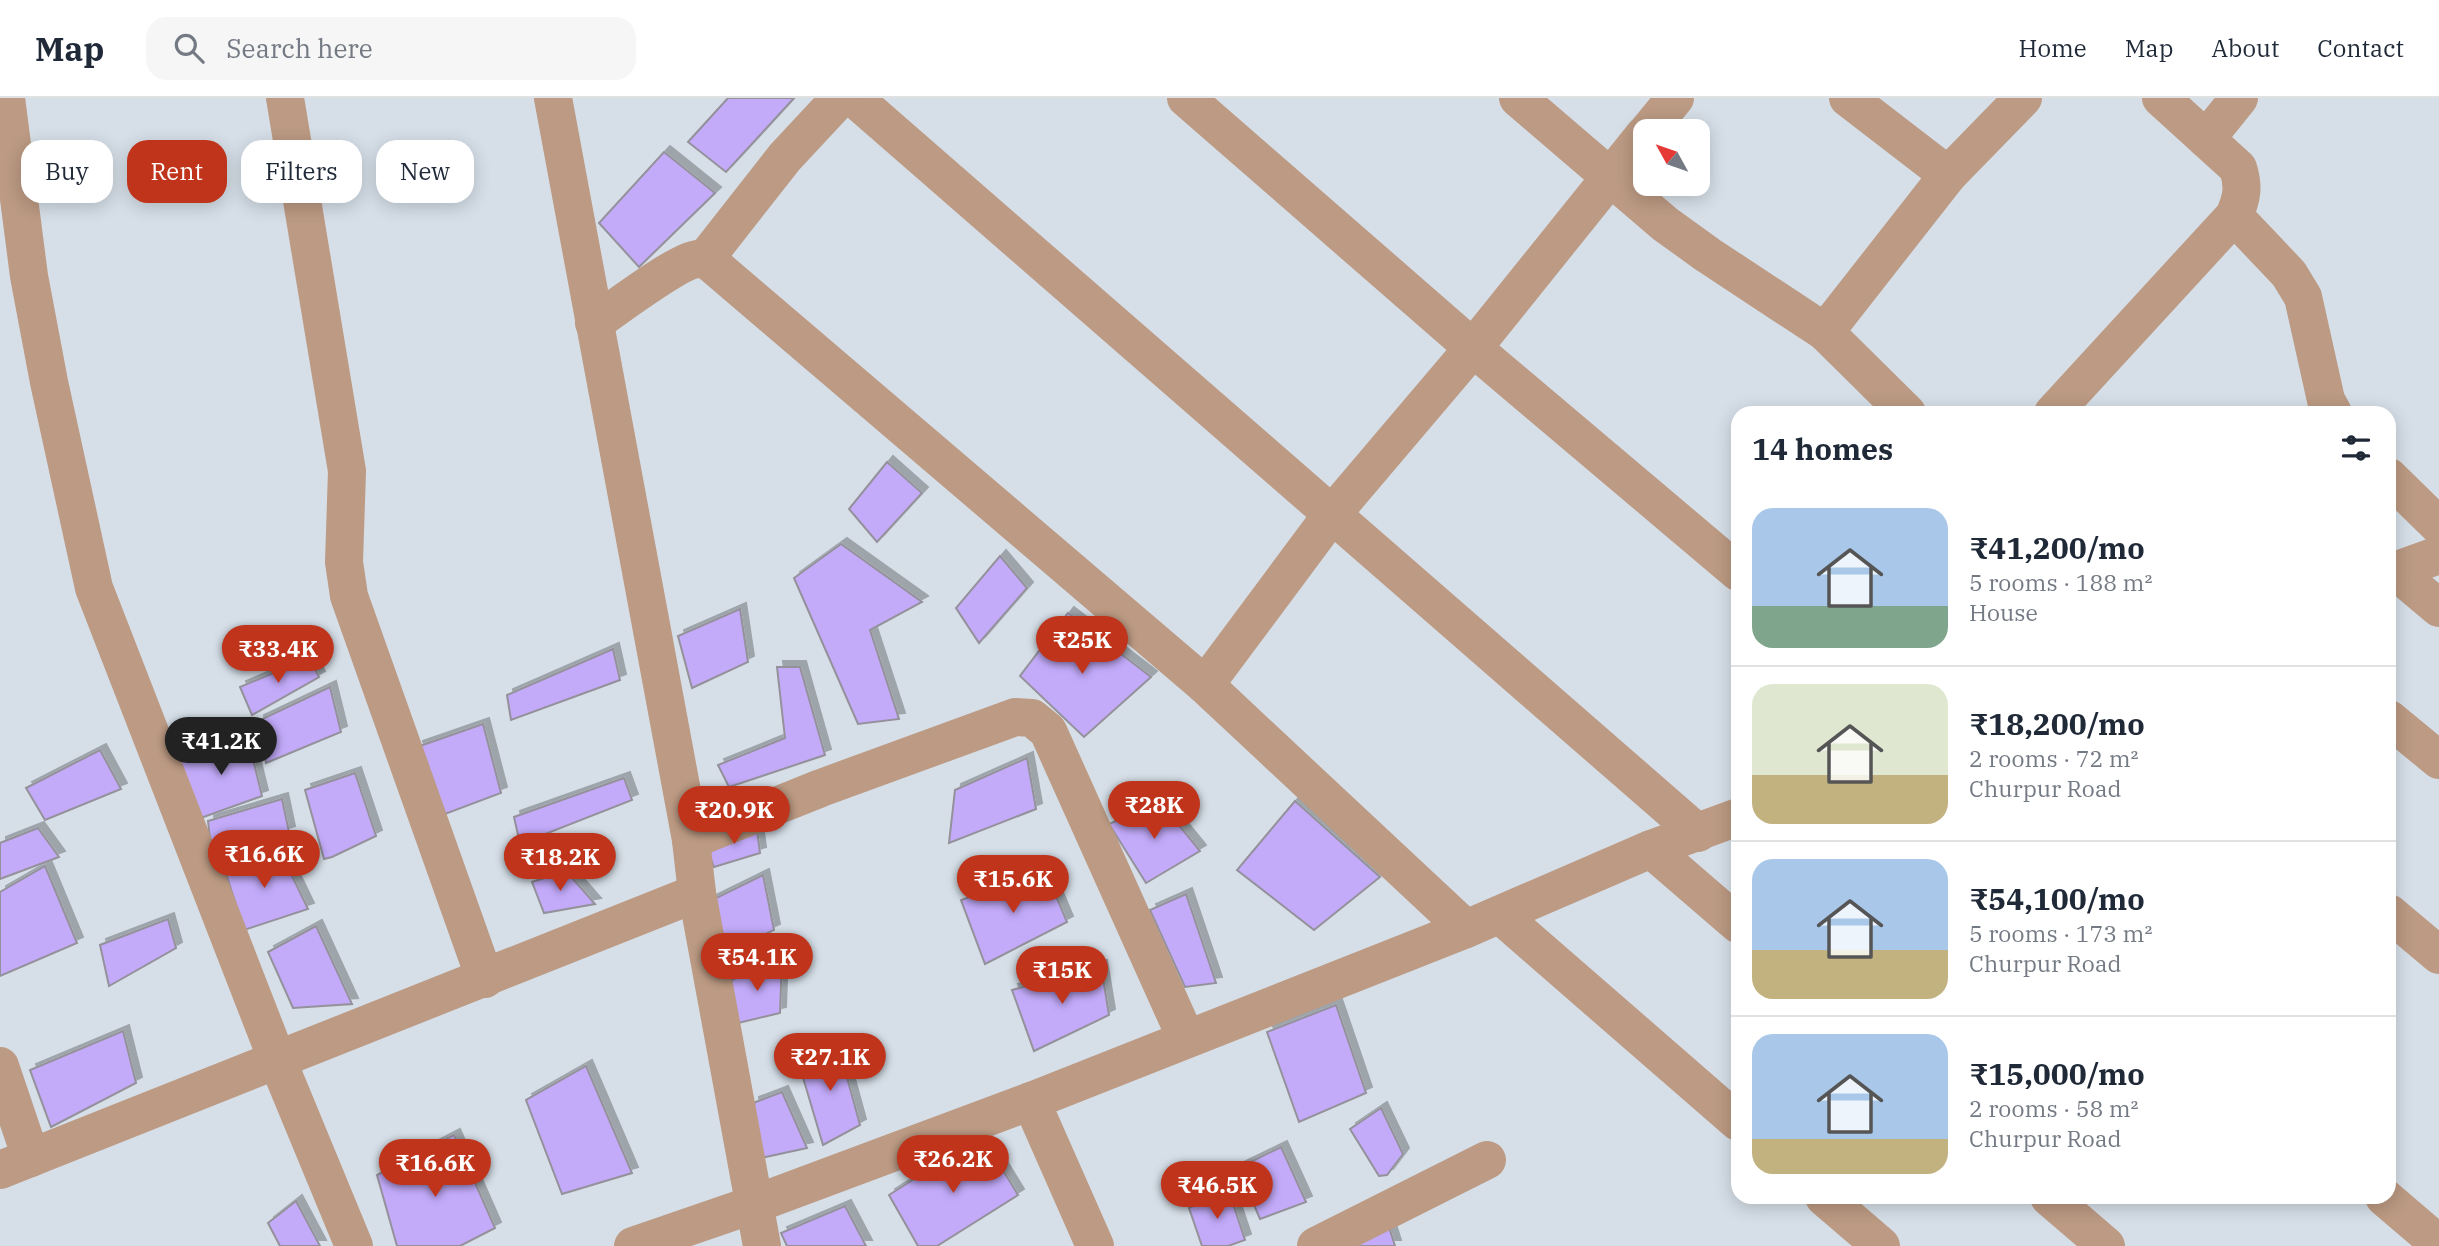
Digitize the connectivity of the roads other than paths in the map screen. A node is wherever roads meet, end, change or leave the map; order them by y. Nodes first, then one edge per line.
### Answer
1 (6, 98) edge
2 (285, 98) edge
3 (553, 98) edge
4 (840, 98) edge
5 (854, 98) edge
6 (1186, 98) edge
7 (1518, 98) edge
8 (1675, 98) edge
9 (1848, 98) edge
10 (2023, 98) edge
11 (2161, 98) edge
12 (2239, 98) edge
13 (1658, 119) edge
14 (2206, 139) junction
15 (1633, 149) edge
16 (1948, 176) junction
17 (1609, 178) junction
18 (2234, 216) junction
19 (705, 260) junction
20 (594, 323) junction
21 (1825, 332) junction
22 (1473, 348) junction
23 (1901, 406) edge
24 (2059, 406) edge
25 (2329, 406) edge
26 (2396, 484) edge
27 (1333, 513) junction
28 (2439, 526) edge
29 (2439, 555) edge
30 (1731, 566) edge
31 (2396, 571) edge
32 (2396, 575) edge
33 (2439, 608) edge
34 (1205, 685) junction
35 (2396, 725) edge
36 (2439, 760) edge
37 (1731, 820) edge
38 (1698, 833) junction
39 (691, 840) junction
40 (1651, 849) junction
41 (697, 893) junction
42 (1731, 918) edge
43 (2396, 919) edge
44 (1483, 922) junction
45 (2439, 955) edge
46 (485, 979) junction
47 (1186, 1038) junction
48 (278, 1062) junction
49 (0, 1066) edge
50 (1031, 1101) junction
51 (1731, 1117) edge
52 (1486, 1160) dead end
53 (16, 1164) edge
54 (755, 1204) junction
55 (1832, 1204) edge
56 (2057, 1204) edge
57 (2392, 1204) edge
58 (2439, 1244) edge
59 (354, 1246) edge
60 (633, 1246) edge
61 (762, 1246) edge
62 (1096, 1246) edge
63 (1316, 1246) edge
64 (1881, 1246) edge
65 (2106, 1246) edge

1 - 48 street
2 - 46 street
3 - 20 street
4 - 19 street
5 - 27 street
6 - 22 street
7 - 17 street
8 - 13 street
9 - 16 street
10 - 16 street
11 - 14 street
12 - 14 street
14 - 18 street
15 - 17 street
16 - 21 street
17 - 21 street
17 - 22 street
18 - 24 street
18 - 25 street
19 - 20 street
19 - 34 street
20 - 39 street
21 - 23 street
22 - 27 street
22 - 30 street
26 - 28 street
27 - 34 street
27 - 38 street
29 - 31 street
32 - 33 street
34 - 44 street
35 - 36 street
37 - 38 street
38 - 40 street
39 - 41 street
39 - 47 street
40 - 42 street
40 - 44 street
41 - 46 street
41 - 54 street
43 - 45 street
44 - 47 street
44 - 51 street
46 - 48 street
47 - 50 street
48 - 53 street
48 - 59 street
49 - 53 street
50 - 54 street
50 - 62 street
52 - 63 street
54 - 60 street
54 - 61 street
55 - 64 street
56 - 65 street
57 - 58 street

